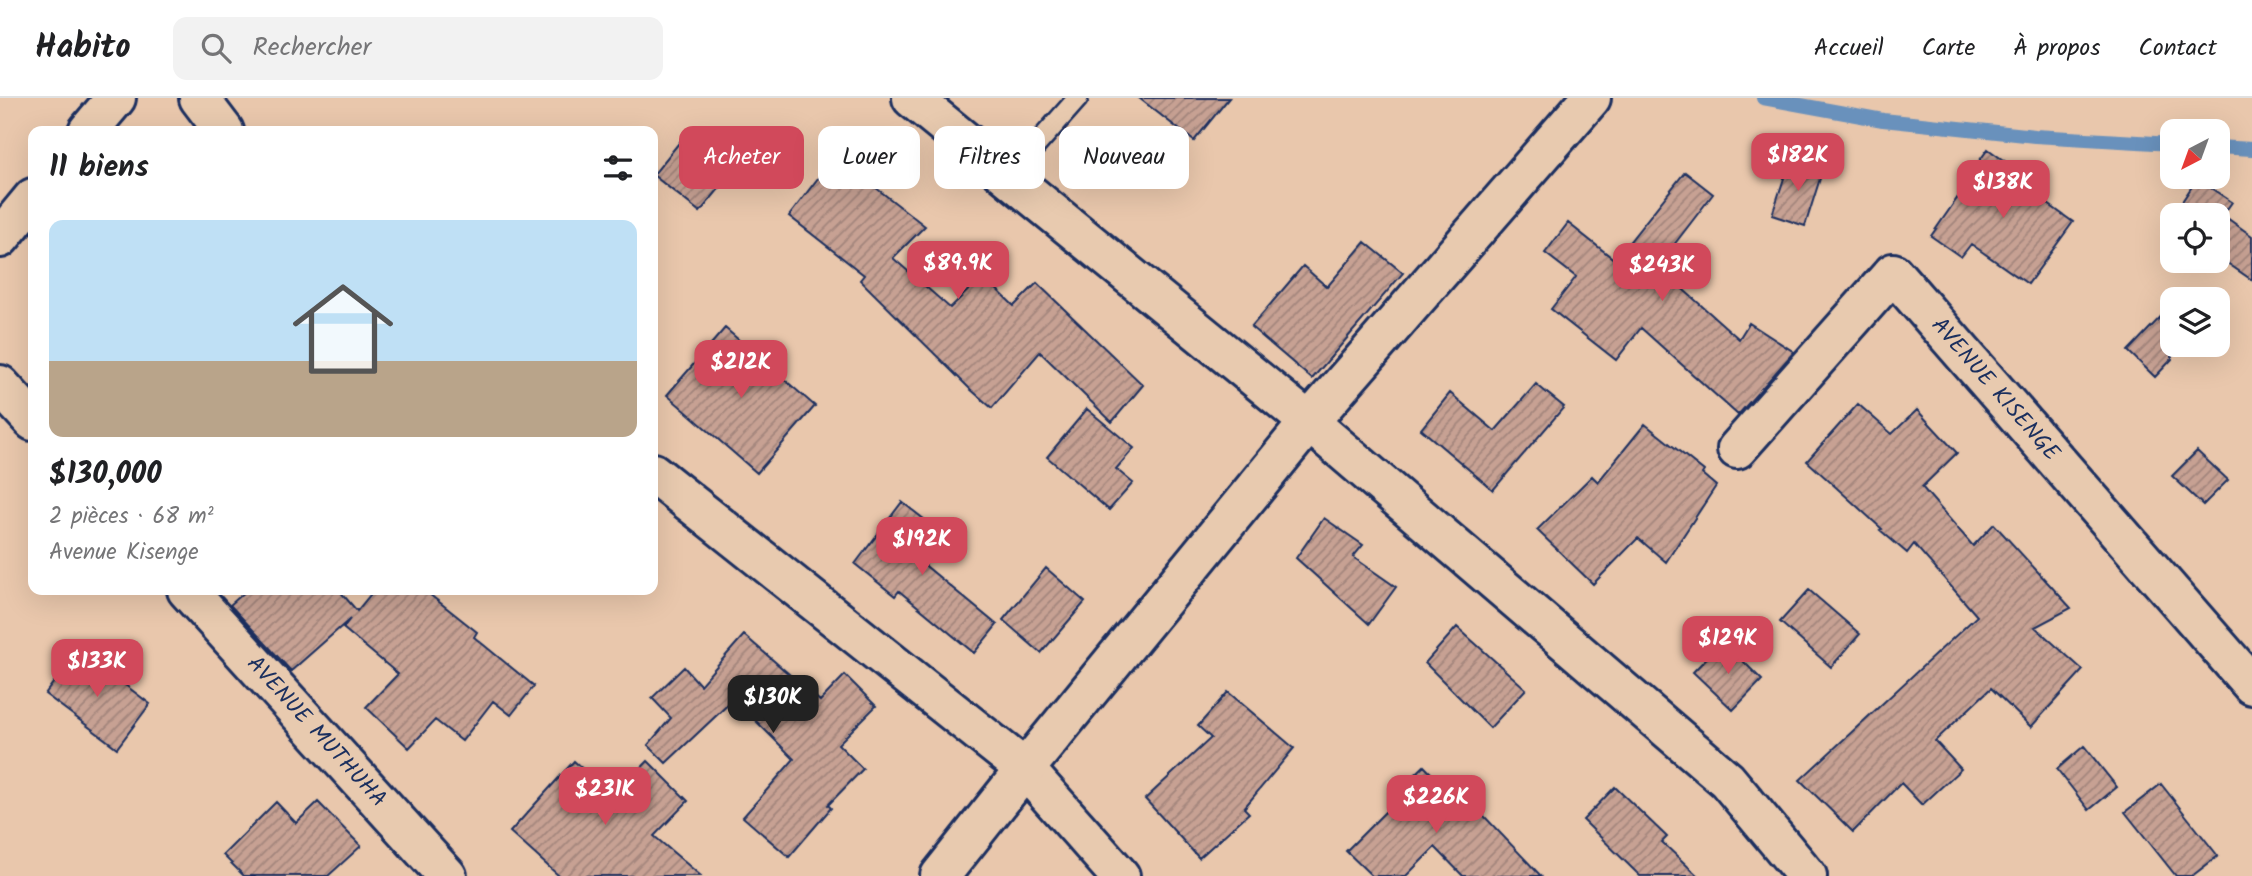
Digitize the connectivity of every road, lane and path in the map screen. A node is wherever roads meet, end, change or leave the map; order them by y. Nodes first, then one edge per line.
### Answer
1 (116, 98) edge
2 (200, 98) edge
3 (912, 98) edge
4 (1078, 98) edge
5 (1591, 98) edge
6 (92, 126) edge
7 (220, 126) edge
8 (947, 126) edge
9 (1045, 135) edge
10 (1025, 189) edge
11 (28, 204) edge
12 (0, 238) edge
13 (0, 385) edge
14 (28, 416) edge
15 (1309, 422) junction
16 (1737, 449) dead end
17 (658, 477) edge
18 (192, 595) edge
19 (2252, 685) edge
20 (1024, 769) junction
21 (447, 876) edge
22 (940, 876) edge
23 (1120, 876) edge
24 (1807, 876) edge

1 - 6 street
2 - 7 street
3 - 8 street
4 - 9 lane
5 - 15 street
10 - 15 street
11 - 12 street
13 - 14 street
15 - 20 street
15 - 24 street
16 - 19 street, AVENUE KISENGE
17 - 20 street
18 - 21 street, AVENUE MUTHUHA
20 - 22 street
20 - 23 street

